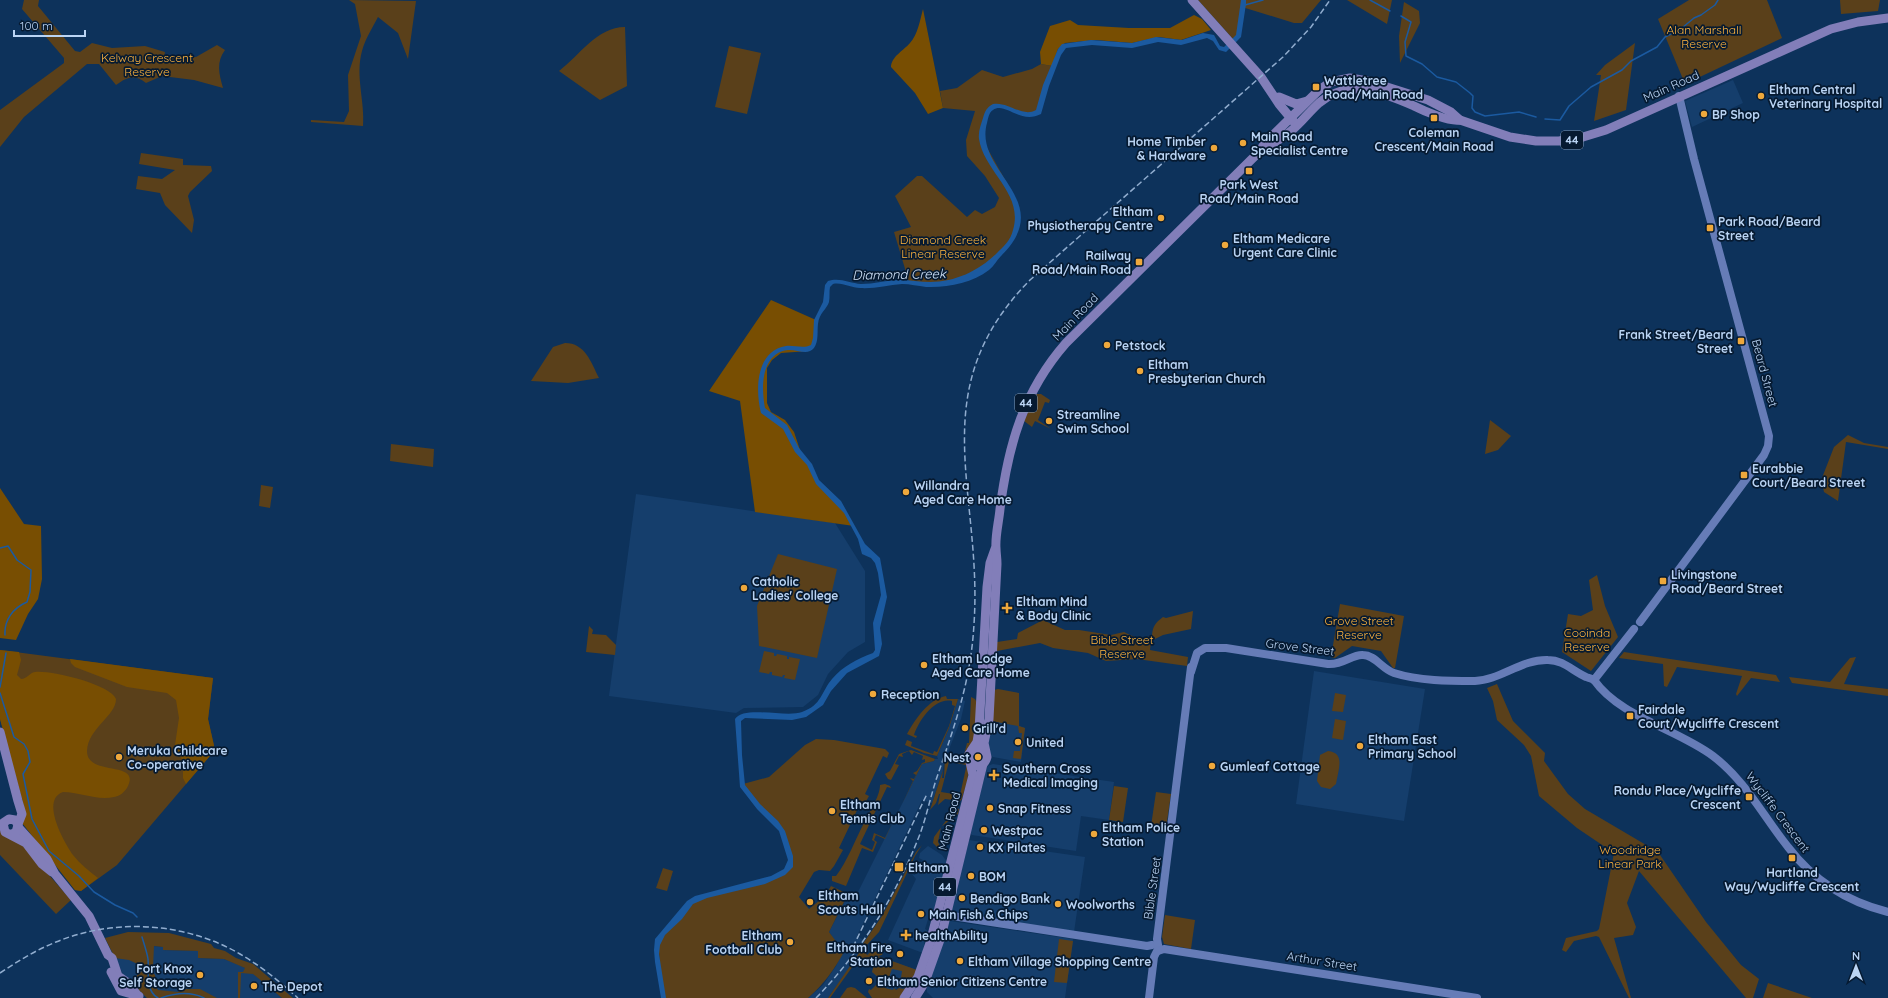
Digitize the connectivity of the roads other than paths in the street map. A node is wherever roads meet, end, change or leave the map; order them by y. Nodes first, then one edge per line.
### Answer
1 (1192, 1) edge
2 (1888, 18) edge
3 (1271, 90) junction
4 (1679, 96) junction
5 (1279, 97) junction
6 (1428, 100) junction
7 (1307, 101) junction
8 (1281, 108) junction
9 (1425, 110) junction
10 (1293, 116) junction
11 (1460, 120) junction
12 (1298, 125) junction
13 (1276, 132) junction
14 (1259, 152) junction
15 (1198, 650) joint
16 (1594, 680) junction
17 (986, 690) junction
18 (0, 732) edge
19 (971, 751) junction
20 (986, 753) junction
21 (970, 762) junction
22 (983, 764) junction
23 (18, 801) junction
24 (964, 808) junction
25 (5, 819) edge
26 (970, 819) junction
27 (18, 825) junction
28 (5, 831) edge
29 (963, 846) junction
30 (952, 857) junction
31 (55, 874) junction
32 (1888, 912) edge
33 (943, 918) junction
34 (1156, 948) junction
35 (123, 991) edge
36 (916, 991) edge
37 (140, 997) edge
38 (904, 998) edge
39 (1149, 998) edge
40 (1477, 998) edge

1 - 3 main road
2 - 4 main road, Main Road / 44
3 - 5 main road
3 - 8 main road
4 - 11 main road, Main Road / 44
4 - 16 street, Beard Street
5 - 7 main road
5 - 10 main road
6 - 7 main road, Main Road / 44
6 - 9 main road
6 - 11 main road, Main Road / 44
7 - 10 main road, Main Road / 44
8 - 10 main road
8 - 13 main road
9 - 11 main road, Main Road / 44
9 - 12 main road, Main Road / 44
10 - 12 main road
10 - 13 main road, Main Road / 44
12 - 14 main road, Main Road / 44
13 - 14 main road, Main Road / 44
14 - 17 main road, Main Road / 44
15 - 16 street, Grove Street
15 - 34 street, Bible Street
16 - 32 street, Wycliffe Crescent
17 - 19 main road, Main Road / 44
17 - 20 main road, Main Road / 44
18 - 23 main road
19 - 20 main road
19 - 21 main road, 44
20 - 22 main road, 44
21 - 22 main road
21 - 24 main road, Main Road / 44
22 - 26 main road, Main Road / 44
23 - 25 main road
23 - 27 main road
24 - 26 main road
24 - 30 main road, Main Road / 44
25 - 27 main road
25 - 28 main road
26 - 29 main road, Main Road / 44
27 - 28 main road
27 - 31 main road
28 - 31 main road
29 - 30 main road
29 - 33 main road, Main Road / 44
30 - 33 main road, Main Road / 44
31 - 35 main road
33 - 34 street, Arthur Street
33 - 36 main road, Main Road / 44
34 - 39 street, Bible Street
34 - 40 street, Arthur Street
35 - 37 main road
36 - 38 main road, Main Road / 44

